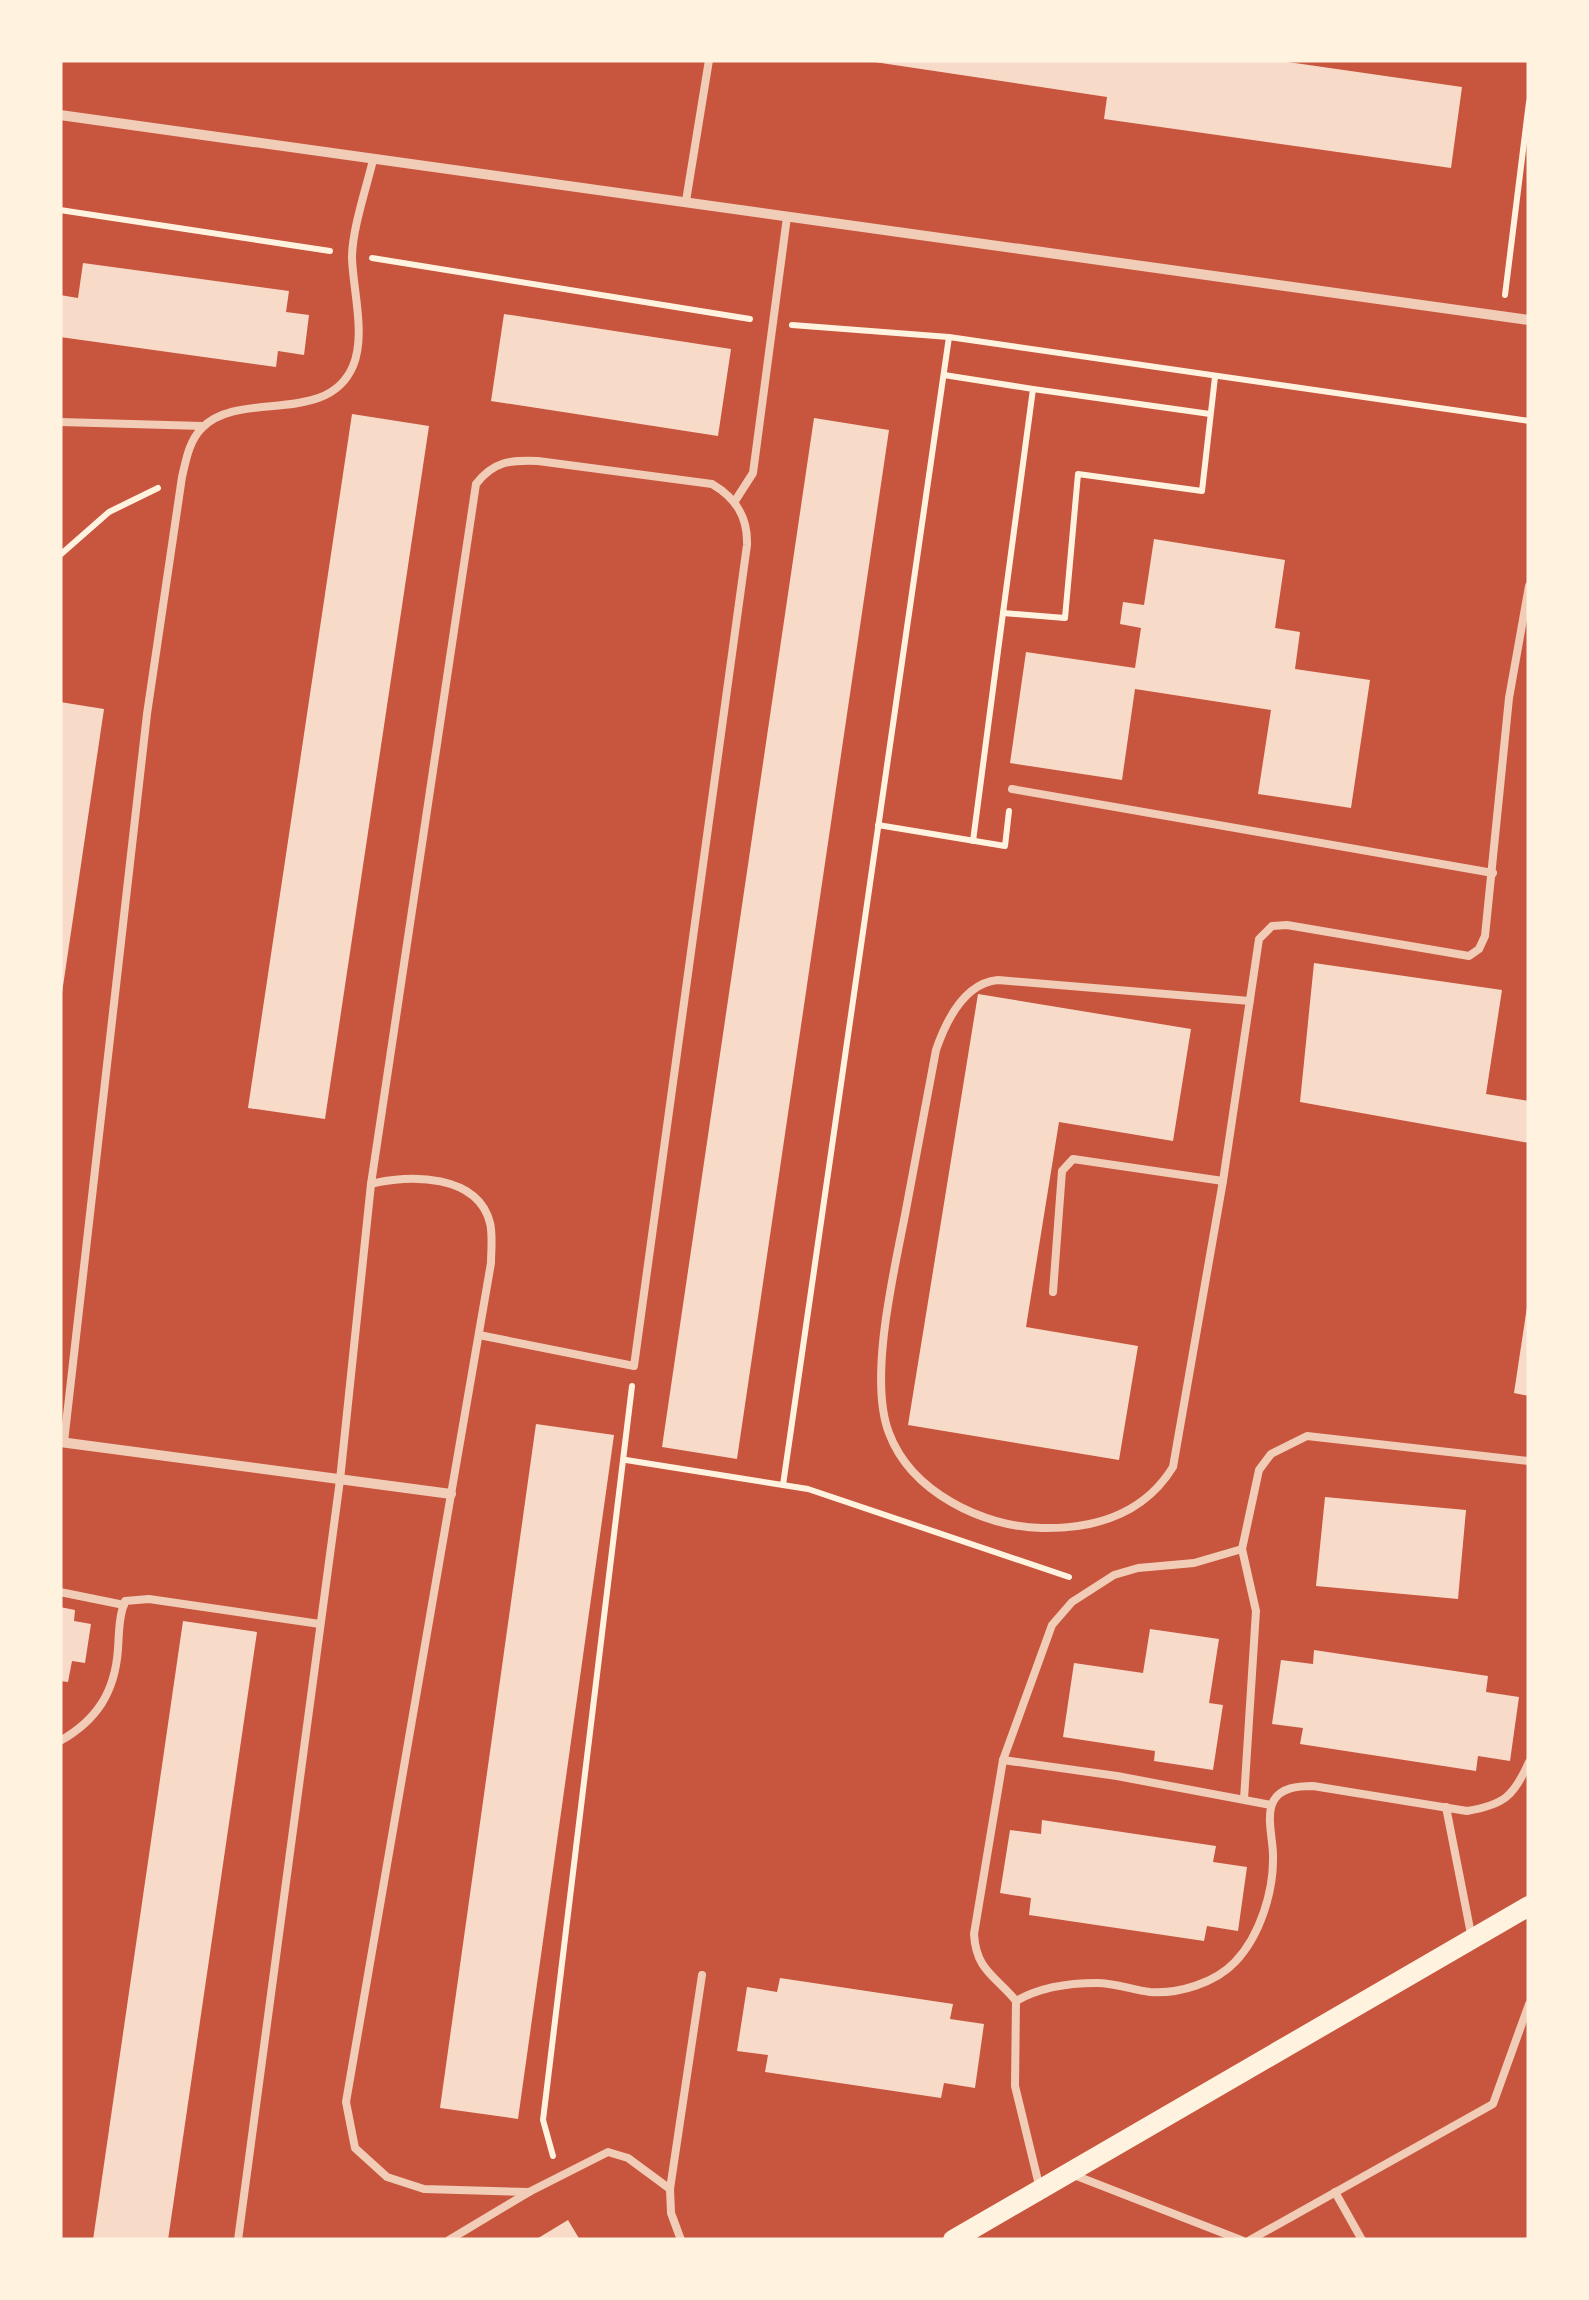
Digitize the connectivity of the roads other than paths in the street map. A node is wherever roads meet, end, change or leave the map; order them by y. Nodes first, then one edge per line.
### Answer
1 (710, 60) edge
2 (60, 115) edge
3 (373, 160) junction
4 (686, 200) junction
5 (786, 217) junction
6 (1529, 320) edge
7 (60, 422) edge
8 (203, 426) junction
9 (735, 502) junction
10 (1529, 586) edge
11 (1012, 790) road end
12 (1492, 873) junction
13 (1250, 1001) junction
14 (1223, 1181) junction
15 (371, 1184) junction
16 (1053, 1292) dead end
17 (478, 1335) junction
18 (62, 1442) edge
19 (1529, 1461) edge
20 (340, 1480) junction
21 (451, 1494) junction
22 (1242, 1549) junction
23 (60, 1592) edge
24 (124, 1605) junction
25 (320, 1624) junction
26 (60, 1741) edge
27 (1003, 1760) junction
28 (1529, 1762) edge
29 (1244, 1800) junction
30 (1271, 1805) junction
31 (1446, 1808) junction
32 (1529, 1906) edge
33 (1472, 1939) junction
34 (702, 1975) dead end
35 (1016, 2002) junction
36 (1529, 2004) edge
37 (1070, 2174) junction
38 (670, 2189) junction
39 (1040, 2190) junction
40 (530, 2192) junction
41 (1335, 2192) junction
42 (238, 2240) edge
43 (449, 2240) edge
44 (680, 2240) edge
45 (952, 2240) edge
46 (1241, 2240) edge
47 (1250, 2240) edge
48 (1362, 2240) edge

1 - 4 lane
2 - 3 street
3 - 4 street
3 - 8 lane
4 - 5 street
5 - 6 street
5 - 9 lane
7 - 8 lane
8 - 18 lane
9 - 15 lane
9 - 17 lane
10 - 12 lane
11 - 12 lane
12 - 13 lane
13 - 14 lane
13 - 14 lane
14 - 16 lane
15 - 17 lane
15 - 20 lane
17 - 21 lane
18 - 20 street
19 - 22 lane
20 - 21 street
20 - 25 lane
21 - 40 lane
22 - 27 lane
22 - 29 lane
23 - 24 lane
24 - 25 lane
24 - 26 lane
25 - 42 lane
27 - 29 lane
27 - 35 lane
28 - 31 lane
29 - 30 lane
30 - 31 lane
30 - 35 lane
31 - 33 lane
32 - 33 main road
33 - 37 main road
34 - 38 lane
35 - 39 lane
36 - 41 lane
37 - 39 main road
37 - 46 lane
38 - 40 lane
38 - 44 lane
39 - 45 main road
40 - 43 lane
41 - 47 lane
41 - 48 lane

